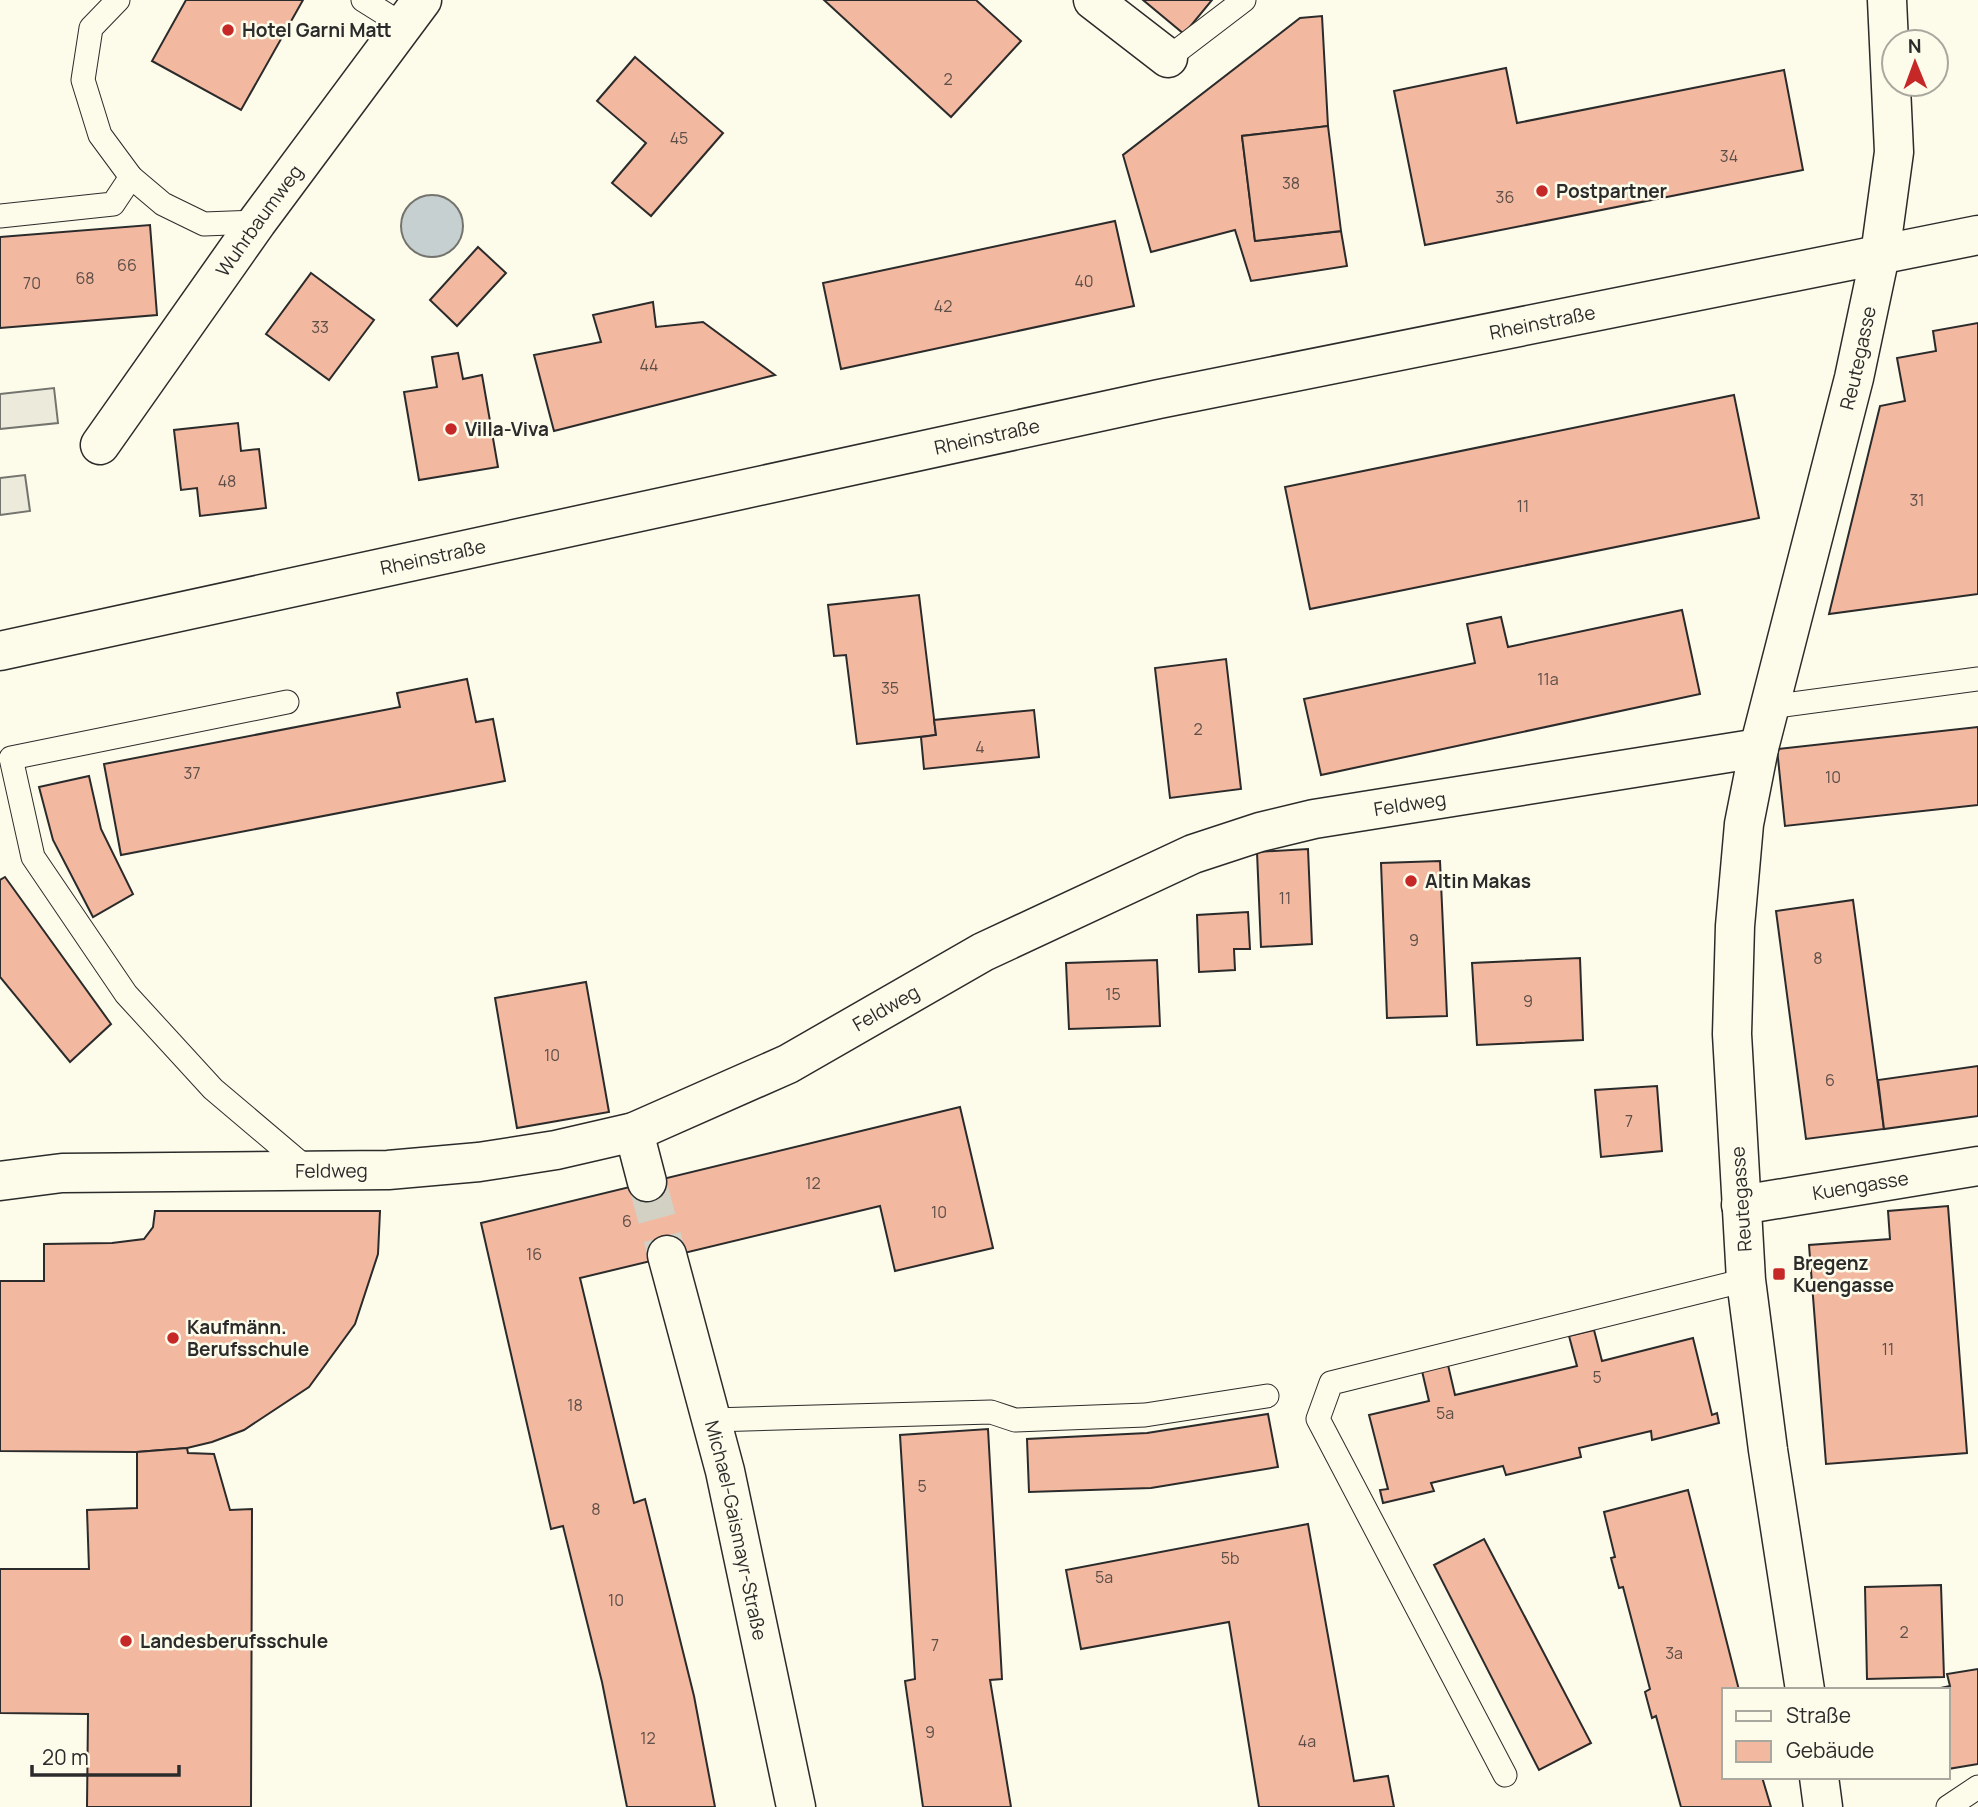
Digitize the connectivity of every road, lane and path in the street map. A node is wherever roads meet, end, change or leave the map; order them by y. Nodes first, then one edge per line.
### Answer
1 (118, 0) edge
2 (363, 0) edge
3 (1093, 0) edge
4 (1244, 0) edge
5 (1887, 0) edge
6 (413, 13) edge
7 (1168, 58) joint
8 (131, 177) junction
9 (0, 215) edge
10 (257, 222) junction
11 (1978, 235) edge
12 (1880, 255) junction
13 (100, 445) dead end
14 (0, 651) edge
15 (1978, 679) edge
16 (286, 702) dead end
17 (1769, 707) junction
18 (1759, 748) junction
19 (634, 1132) junction
20 (1978, 1166) edge
21 (311, 1172) junction
22 (0, 1181) edge
23 (648, 1182) tunnel mouth
24 (1741, 1205) junction
25 (667, 1255) tunnel mouth
26 (1746, 1280) junction
27 (1267, 1396) dead end
28 (712, 1420) junction
29 (1805, 1688) edge
30 (1505, 1774) dead end
31 (1819, 1779) edge
32 (1978, 1787) edge
33 (796, 1807) edge
34 (1823, 1807) edge
35 (1948, 1807) edge

1 - 8 lane
2 - 6 lane
3 - 7 street
4 - 7 lane
5 - 12 street, Reutegasse
6 - 10 street, Wuhrbaumweg
8 - 9 lane
8 - 10 lane
10 - 13 street, Wuhrbaumweg
11 - 12 street, Rheinstraße
12 - 14 street, Rheinstraße
12 - 17 street, Reutegasse
15 - 17 lane
16 - 21 lane
17 - 18 street, Reutegasse
18 - 19 street, Feldweg
18 - 24 street, Reutegasse
19 - 21 street, Feldweg
19 - 23 street
20 - 24 street, Kuengasse
21 - 22 street, Feldweg
24 - 26 street, Reutegasse
25 - 28 street, Michael-Gaismayr-Straße
26 - 29 street, Reutegasse
26 - 30 lane
27 - 28 lane
28 - 33 street, Michael-Gaismayr-Straße
31 - 34 street
32 - 35 lane

